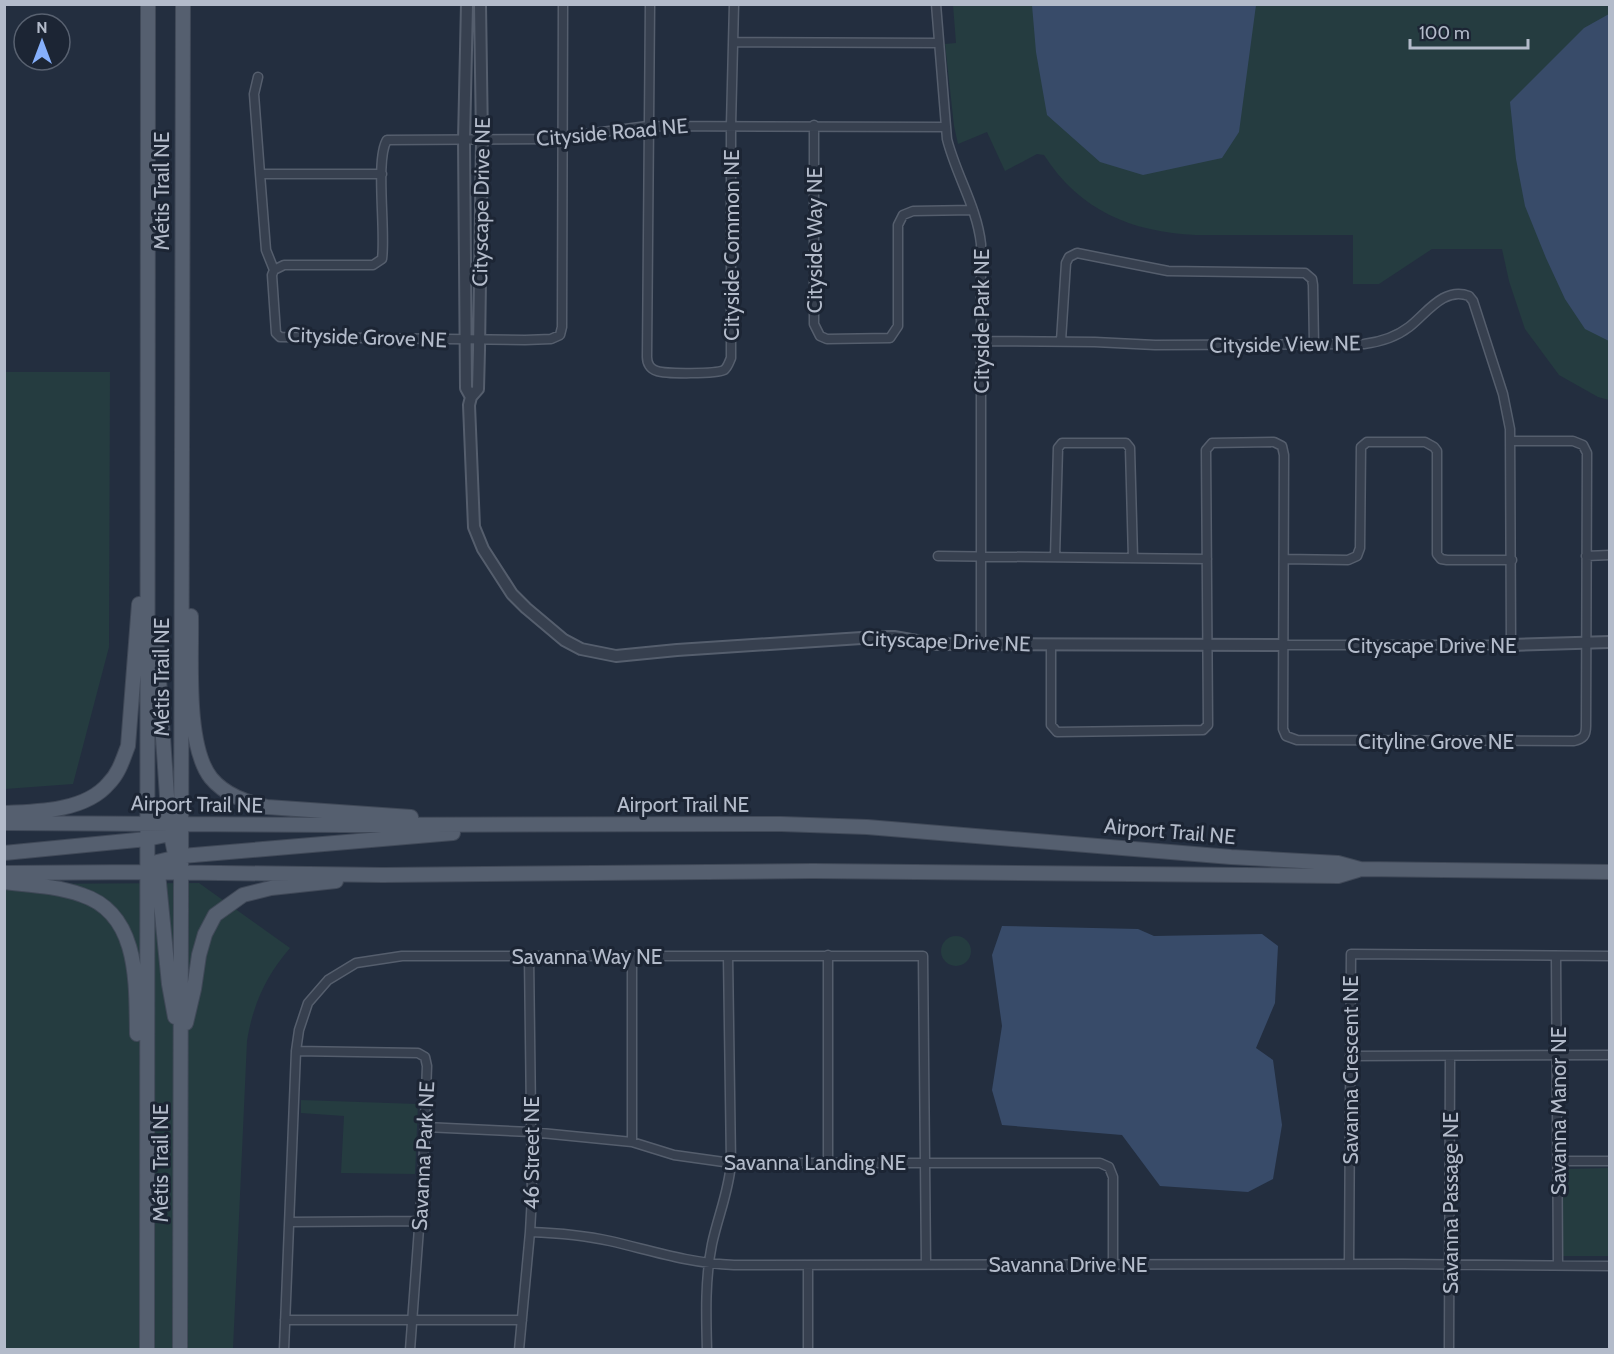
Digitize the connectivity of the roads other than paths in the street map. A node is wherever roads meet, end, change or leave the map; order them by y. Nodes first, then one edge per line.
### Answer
1 (148, 4) edge
2 (176, 4) edge
3 (183, 4) edge
4 (467, 4) edge
5 (480, 4) edge
6 (562, 4) edge
7 (650, 4) edge
8 (734, 4) edge
9 (936, 4) edge
10 (183, 29) junction
11 (733, 42) junction
12 (938, 43) junction
13 (258, 77) dead end
14 (731, 125) junction
15 (814, 125) junction
16 (648, 126) junction
17 (945, 127) junction
18 (563, 137) junction
19 (464, 140) junction
20 (482, 140) junction
21 (260, 174) junction
22 (382, 174) junction
23 (973, 210) junction
24 (274, 270) junction
25 (466, 340) junction
26 (479, 340) junction
27 (982, 341) junction
28 (1061, 341) junction
29 (1314, 345) junction
30 (182, 375) junction
31 (471, 397) junction
32 (1511, 441) junction
33 (148, 486) junction
34 (1610, 555) edge
35 (148, 556) junction
36 (938, 556) dead end
37 (1587, 556) junction
38 (981, 557) junction
39 (1055, 557) junction
40 (1133, 558) junction
41 (1207, 559) junction
42 (1284, 559) junction
43 (1512, 560) junction
44 (1610, 642) edge
45 (981, 644) junction
46 (1051, 644) junction
47 (1207, 644) junction
48 (1587, 644) junction
49 (1283, 645) junction
50 (1511, 645) junction
51 (4, 813) edge
52 (4, 823) edge
53 (147, 824) junction
54 (550, 825) junction
55 (173, 828) junction
56 (150, 839) junction
57 (4, 853) edge
58 (178, 856) junction
59 (154, 869) junction
60 (1360, 869) junction
61 (1610, 872) edge
62 (4, 873) edge
63 (182, 873) junction
64 (383, 875) junction
65 (4, 882) edge
66 (828, 955) junction
67 (528, 956) junction
68 (728, 956) junction
69 (1556, 956) junction
70 (1610, 956) edge
71 (632, 957) junction
72 (181, 1045) junction
73 (296, 1051) junction
74 (1558, 1055) junction
75 (1610, 1055) edge
76 (1350, 1056) junction
77 (1450, 1056) junction
78 (425, 1128) junction
79 (531, 1132) junction
80 (632, 1142) junction
81 (1558, 1161) junction
82 (1610, 1161) edge
83 (731, 1163) junction
84 (828, 1163) junction
85 (925, 1163) junction
86 (420, 1221) junction
87 (290, 1222) junction
88 (530, 1232) junction
89 (708, 1264) junction
90 (926, 1264) junction
91 (1113, 1264) junction
92 (1349, 1264) junction
93 (808, 1265) junction
94 (1450, 1265) junction
95 (1558, 1265) junction
96 (1610, 1266) edge
97 (147, 1280) junction
98 (285, 1320) junction
99 (413, 1320) junction
100 (522, 1320) junction
101 (147, 1350) edge
102 (180, 1350) edge
103 (284, 1350) edge
104 (410, 1350) edge
105 (519, 1350) edge
106 (706, 1350) edge
107 (808, 1350) edge
108 (1449, 1350) edge

1 - 33 main road, Métis Trail NE
2 - 10 main road
3 - 10 main road, Métis Trail NE
4 - 19 street, Cityscape Drive NE
5 - 20 street, Cityscape Drive NE
6 - 18 street
7 - 16 street
8 - 11 street
9 - 12 street, Cityside Park NE
10 - 30 main road, Métis Trail NE
11 - 12 street
11 - 14 street
12 - 17 street, Cityside Park NE
13 - 21 street
14 - 15 street, Cityside Road NE
14 - 16 street, Cityside Road NE
14 - 16 street, Cityside Common NE
15 - 17 street, Cityside Road NE
15 - 23 street, Cityside Way NE
16 - 18 street, Cityside Road NE
17 - 23 street, Cityside Park NE
18 - 20 street, Cityside Road NE
18 - 26 street
19 - 20 street, Cityside Road NE
19 - 22 street, Cityside Road NE
19 - 25 street, Cityscape Drive NE
20 - 26 street, Cityscape Drive NE
21 - 22 street
21 - 24 street
22 - 24 street
23 - 27 street, Cityside Park NE
24 - 25 street, Cityside Grove NE
25 - 26 street
25 - 31 street, Cityscape Drive NE
26 - 31 street, Cityscape Drive NE
27 - 28 street, Cityside View NE
27 - 38 street, Cityside Park NE
28 - 29 street, Cityside View NE
28 - 29 street
29 - 32 street, Cityside View NE
30 - 54 main road
30 - 55 main road, Métis Trail NE
31 - 45 street, Cityscape Drive NE
32 - 37 street
32 - 43 street, Cityside View NE
33 - 35 main road, Métis Trail NE
33 - 51 main road
34 - 37 street
35 - 53 main road, Métis Trail NE
35 - 55 main road
36 - 38 street
37 - 48 street
38 - 39 street
38 - 45 street, Cityside Park NE
39 - 40 street
39 - 40 street
40 - 41 street
41 - 42 street
41 - 47 street
42 - 43 street
42 - 49 street
43 - 50 street, Cityside View NE
44 - 48 street, Cityscape Drive NE
45 - 46 street, Cityscape Drive NE
46 - 47 street, Cityscape Drive NE
46 - 47 street
47 - 49 street, Cityscape Drive NE
48 - 49 street, Cityline Grove NE
48 - 50 street, Cityscape Drive NE
49 - 50 street, Cityscape Drive NE
52 - 53 main road, Airport Trail NE
53 - 55 main road, Airport Trail NE
53 - 56 main road
54 - 55 main road, Airport Trail NE
54 - 58 main road
54 - 60 main road, Airport Trail NE
55 - 56 main road
55 - 58 main road, Métis Trail NE
56 - 57 main road
56 - 59 main road
58 - 59 main road
58 - 63 main road, Métis Trail NE
59 - 62 main road, Airport Trail NE
59 - 63 main road, Airport Trail NE
59 - 72 main road
59 - 97 main road, Métis Trail NE
60 - 61 main road, Airport Trail NE
60 - 64 main road, Airport Trail NE
63 - 64 main road, Airport Trail NE
63 - 72 main road, Métis Trail NE
64 - 72 main road
65 - 97 main road
66 - 68 street, Savanna Way NE
66 - 84 street
66 - 85 street, Savanna Way NE
67 - 71 street, Savanna Way NE
67 - 73 street, Savanna Way NE
67 - 79 street, 46 Street NE
68 - 71 street, Savanna Way NE
68 - 83 street
69 - 70 street, Savanna Crescent NE
69 - 74 street, Savanna Manor NE
69 - 76 street, Savanna Crescent NE
71 - 80 street
72 - 102 main road, Métis Trail NE
73 - 78 street, Savanna Park NE
73 - 87 street, Savanna Way NE
74 - 75 street
74 - 77 street
74 - 81 street, Savanna Manor NE
76 - 77 street
76 - 92 street, Savanna Crescent NE
77 - 94 street, Savanna Passage NE
78 - 79 street, Savanna Landing NE
78 - 86 street, Savanna Park NE
79 - 80 street, Savanna Landing NE
79 - 88 street, 46 Street NE
80 - 83 street, Savanna Landing NE
81 - 82 street
81 - 95 street, Savanna Manor NE
83 - 84 street, Savanna Landing NE
83 - 89 street
84 - 85 street, Savanna Landing NE
85 - 90 street, Savanna Way NE
85 - 91 street, Savanna Landing NE
86 - 87 street
86 - 99 street, Savanna Park NE
87 - 98 street, Savanna Way NE
88 - 89 street, Savanna Drive NE
88 - 100 street, 46 Street NE
89 - 93 street, Savanna Drive NE
89 - 106 street
90 - 91 street, Savanna Drive NE
90 - 93 street, Savanna Drive NE
91 - 92 street, Savanna Drive NE
92 - 94 street, Savanna Drive NE
93 - 107 street
94 - 95 street, Savanna Drive NE
94 - 108 street, Savanna Passage NE
95 - 96 street, Savanna Drive NE
97 - 101 main road, Métis Trail NE
98 - 99 street
98 - 103 street, Savanna Way NE
99 - 100 street
99 - 104 street, Savanna Park NE
100 - 105 street, 46 Street NE

